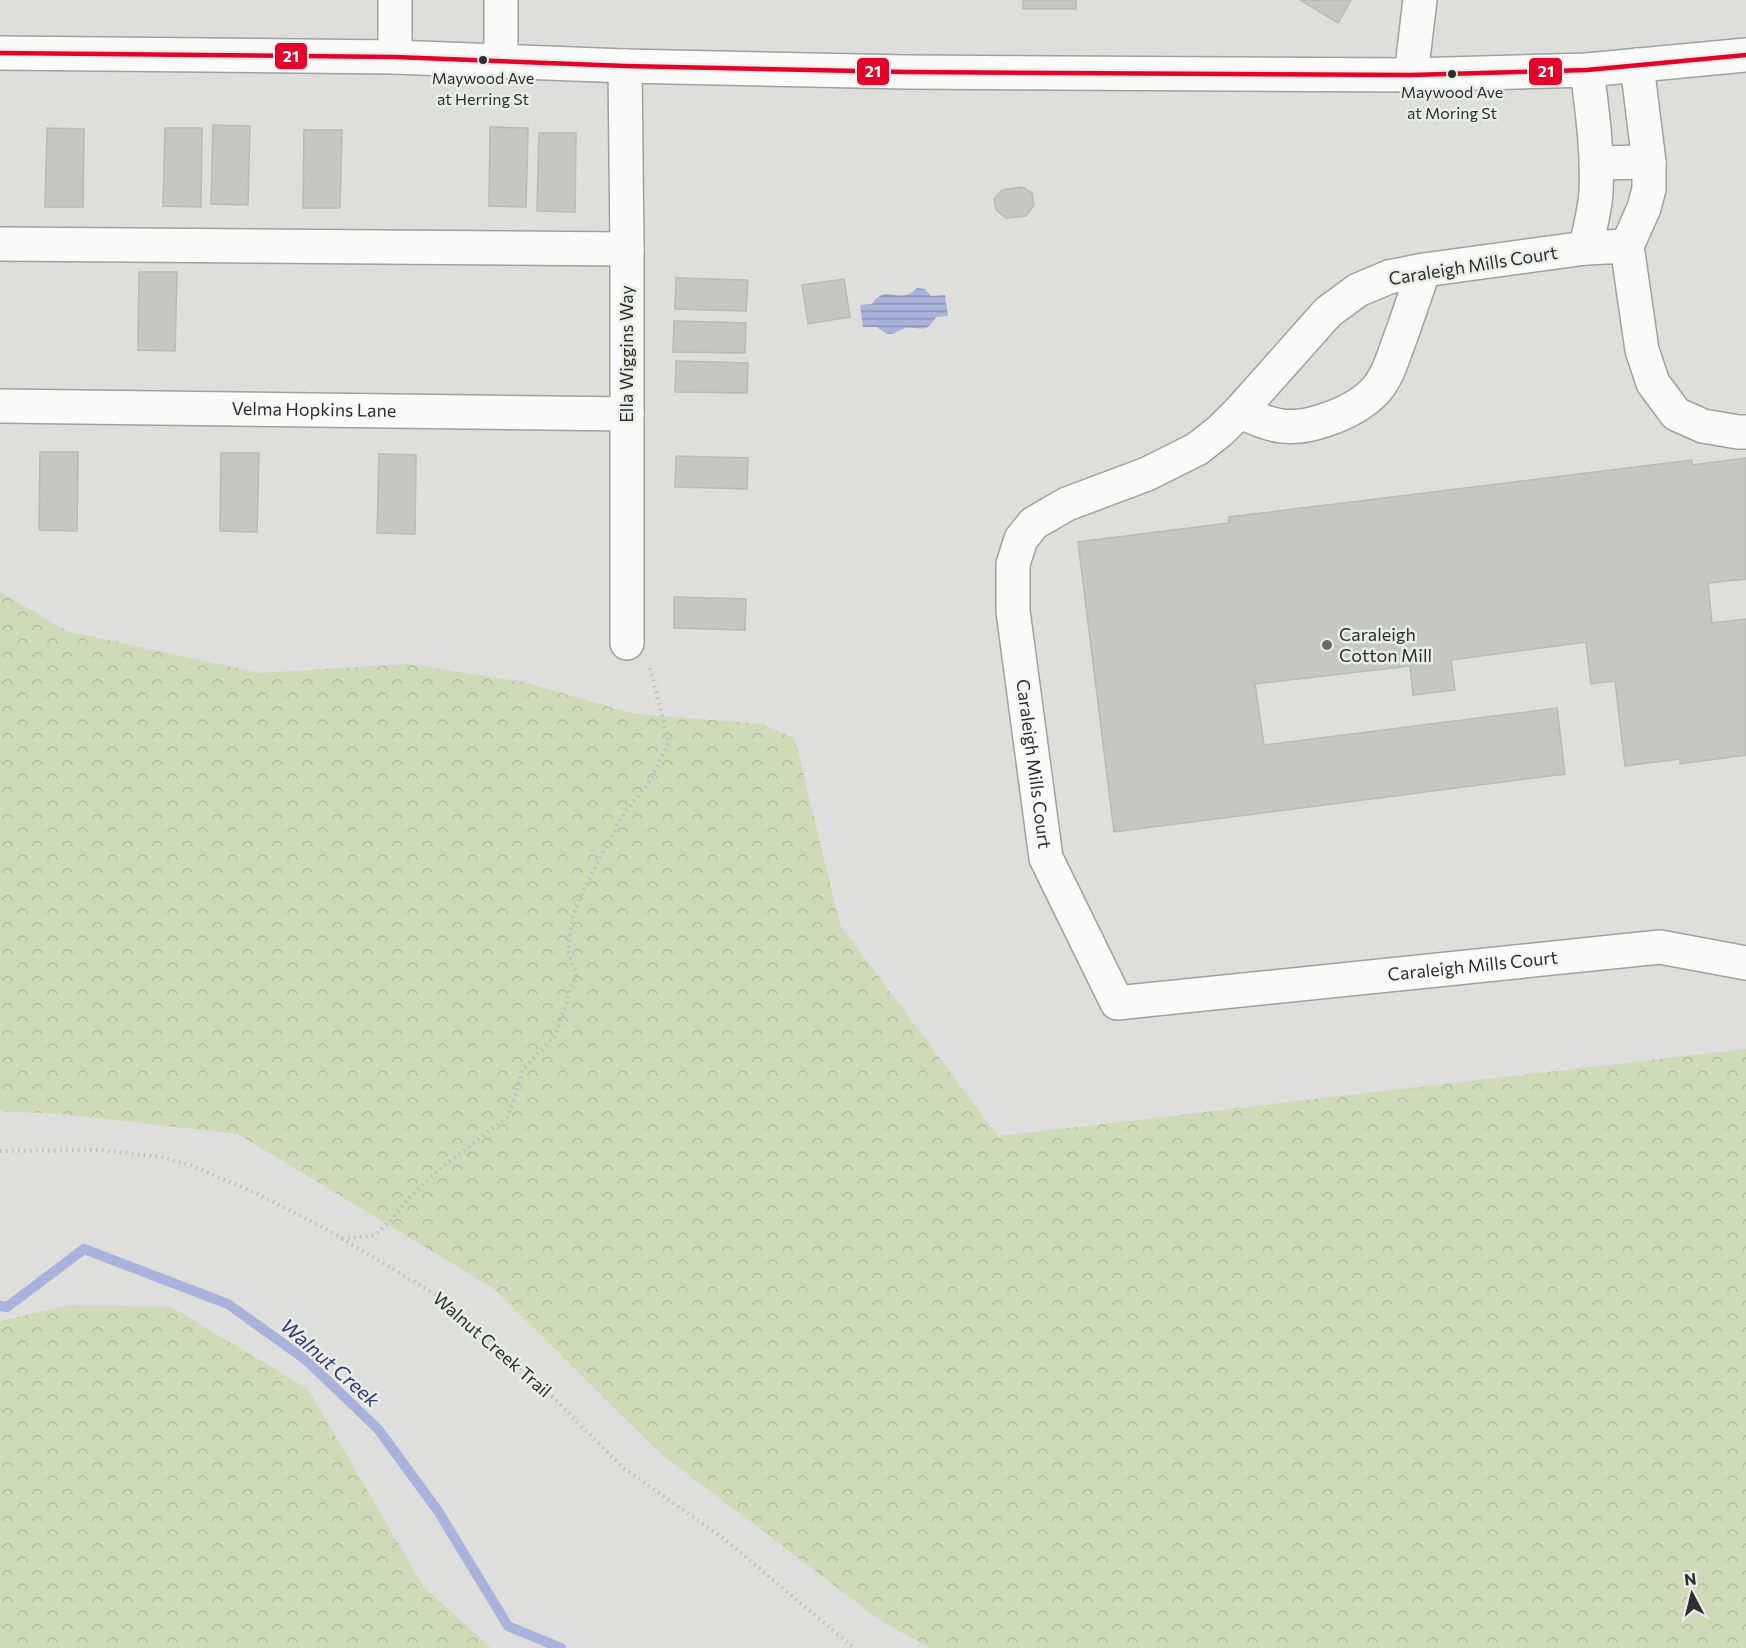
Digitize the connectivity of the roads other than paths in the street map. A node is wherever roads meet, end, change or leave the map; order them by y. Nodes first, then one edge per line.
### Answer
1 (395, 0) edge
2 (501, 0) edge
3 (1420, 0) edge
4 (0, 53) edge
5 (1746, 55) edge
6 (395, 57) junction
7 (501, 61) junction
8 (1637, 65) junction
9 (625, 66) junction
10 (1587, 70) junction
11 (1411, 75) junction
12 (1596, 162) junction
13 (1649, 162) junction
14 (0, 244) edge
15 (1627, 246) junction
16 (1586, 248) junction
17 (627, 249) junction
18 (1424, 270) junction
19 (0, 406) edge
20 (1240, 411) junction
21 (627, 414) junction
22 (1746, 432) edge
23 (627, 643) dead end
24 (1746, 963) edge

1 - 6 street
2 - 7 street
3 - 11 street
4 - 6 street
5 - 8 street
6 - 7 street
7 - 9 street
8 - 10 street
8 - 13 street
9 - 11 street
9 - 17 street, Ella Wiggins Way
10 - 11 street
10 - 12 street
12 - 13 street
12 - 16 street
13 - 15 street
14 - 17 street
15 - 16 street, Caraleigh Mills Court
15 - 22 street
16 - 18 street, Caraleigh Mills Court
17 - 21 street, Ella Wiggins Way
18 - 20 street, Caraleigh Mills Court
18 - 20 street
19 - 21 street, Velma Hopkins Lane
20 - 24 street, Caraleigh Mills Court
21 - 23 street, Ella Wiggins Way

